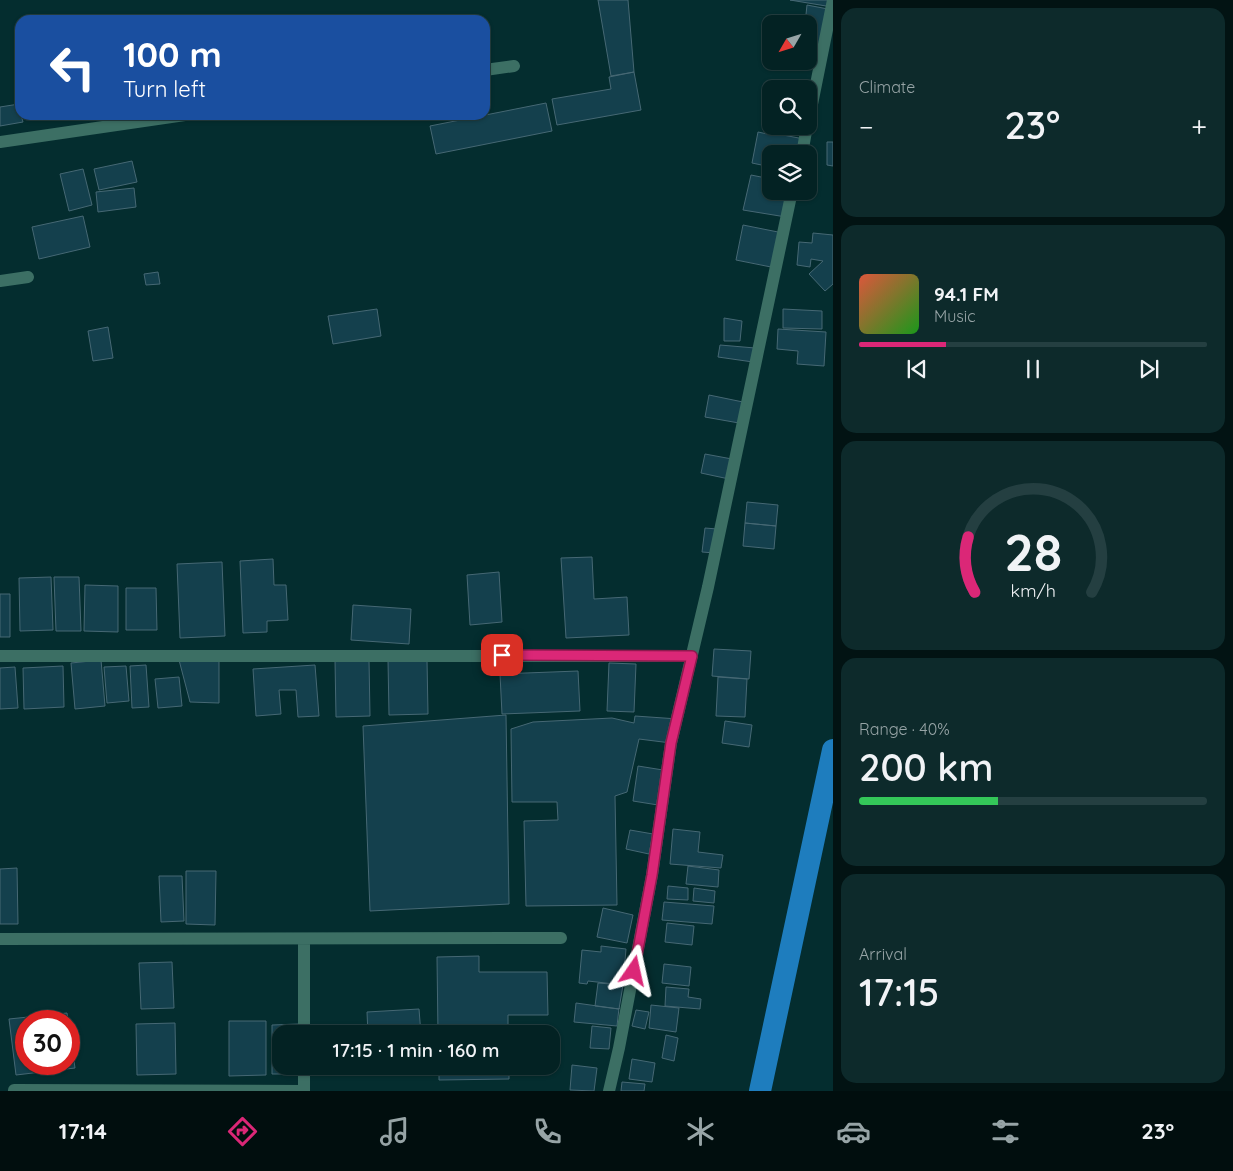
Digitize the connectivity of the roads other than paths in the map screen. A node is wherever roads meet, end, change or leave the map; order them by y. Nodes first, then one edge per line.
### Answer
1 (833, 0) edge
2 (514, 66) dead end
3 (490, 69) edge
4 (817, 80) edge
5 (151, 120) edge
6 (0, 142) edge
7 (790, 200) edge
8 (28, 277) dead end
9 (0, 282) edge
10 (0, 656) edge
11 (692, 656) junction
12 (561, 938) dead end
13 (0, 939) edge
14 (304, 939) junction
15 (304, 1025) edge
16 (304, 1075) edge
17 (14, 1090) edge
18 (304, 1091) edge
19 (609, 1091) edge

1 - 4 street
2 - 3 street
5 - 6 street
7 - 11 street
8 - 9 street
10 - 11 street
11 - 19 street
12 - 14 street
13 - 14 street
14 - 15 street
16 - 18 street
17 - 18 street

